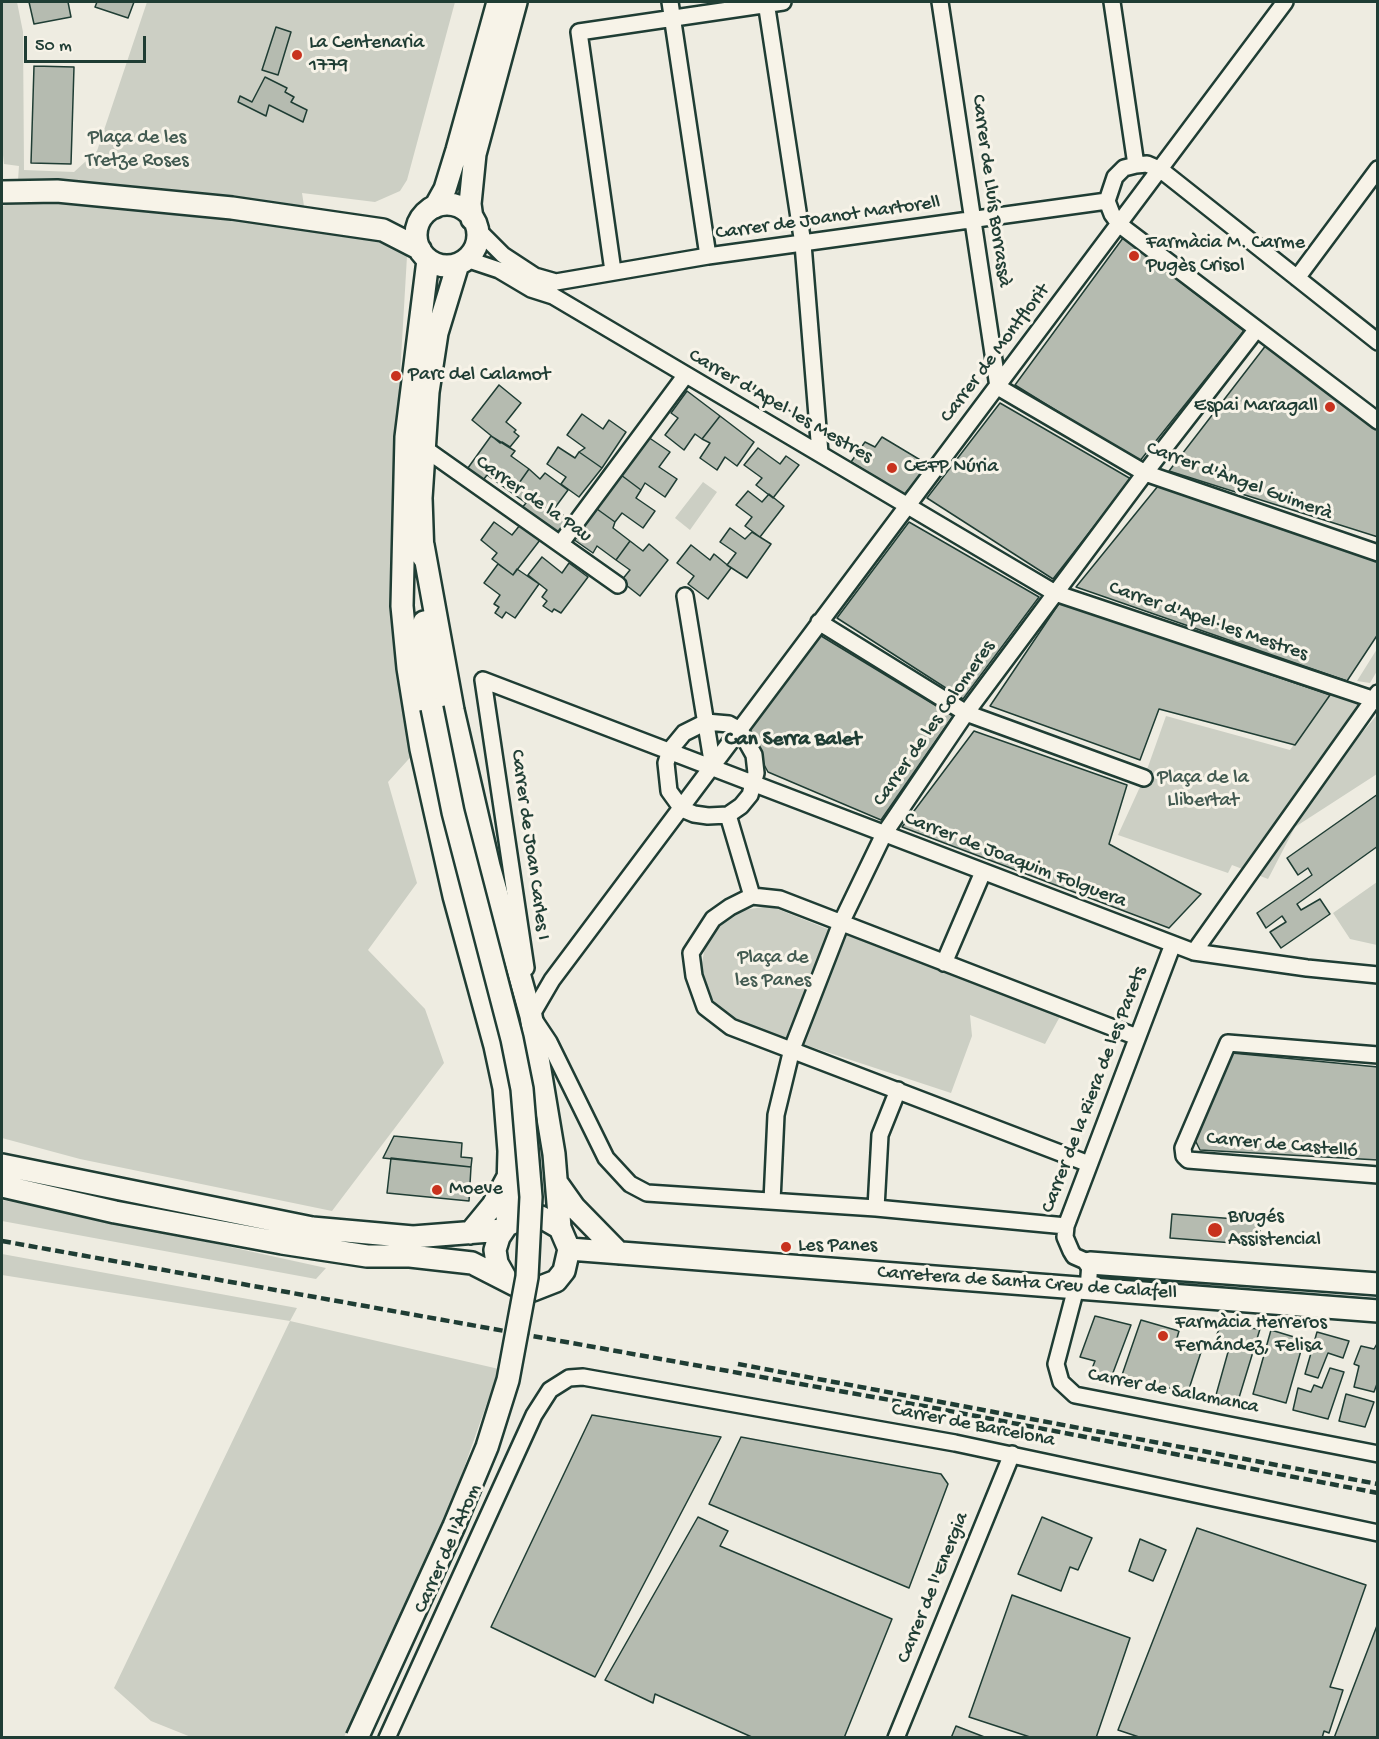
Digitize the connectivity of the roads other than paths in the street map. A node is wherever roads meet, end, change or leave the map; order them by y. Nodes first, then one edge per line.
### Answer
1 (498, 2) edge
2 (516, 2) edge
3 (670, 2) edge
4 (783, 2) edge
5 (940, 2) edge
6 (1112, 2) edge
7 (1285, 2) edge
8 (766, 3) edge
9 (672, 18) junction
10 (1136, 165) junction
11 (1377, 169) edge
12 (1161, 170) junction
13 (2, 192) edge
14 (1107, 201) junction
15 (430, 211) junction
16 (972, 221) junction
17 (474, 223) junction
18 (1120, 225) junction
19 (383, 230) junction
20 (803, 244) junction
21 (424, 254) junction
22 (708, 256) junction
23 (462, 261) junction
24 (614, 272) junction
25 (1297, 278) junction
26 (554, 289) junction
27 (1256, 330) junction
28 (1377, 342) edge
29 (685, 376) junction
30 (998, 387) junction
31 (1377, 421) edge
32 (424, 448) junction
33 (820, 453) junction
34 (1145, 474) junction
35 (906, 507) junction
36 (561, 543) junction
37 (414, 545) junction
38 (1377, 553) edge
39 (618, 585) dead end
40 (1055, 593) junction
41 (685, 596) dead end
42 (819, 622) junction
43 (1376, 698) edge
44 (966, 713) junction
45 (706, 722) junction
46 (740, 730) junction
47 (670, 750) junction
48 (713, 766) junction
49 (1144, 778) dead end
50 (755, 783) junction
51 (682, 809) junction
52 (728, 815) junction
53 (884, 834) junction
54 (983, 872) junction
55 (752, 896) junction
56 (841, 924) junction
57 (1173, 944) junction
58 (1194, 952) junction
59 (944, 963) junction
60 (1377, 975) edge
61 (531, 1016) junction
62 (1137, 1037) junction
63 (792, 1049) junction
64 (1377, 1054) edge
65 (543, 1075) junction
66 (571, 1086) junction
67 (504, 1088) junction
68 (898, 1090) junction
69 (1089, 1164) junction
70 (2, 1165) edge
71 (1377, 1175) edge
72 (508, 1176) junction
73 (556, 1183) junction
74 (2, 1186) edge
75 (771, 1201) junction
76 (876, 1208) junction
77 (1066, 1226) junction
78 (505, 1228) junction
79 (560, 1228) junction
80 (470, 1233) junction
81 (569, 1249) junction
82 (618, 1253) junction
83 (1090, 1263) junction
84 (506, 1279) junction
85 (1377, 1284) edge
86 (1082, 1288) junction
87 (1377, 1311) edge
88 (558, 1383) joint
89 (1012, 1454) junction
90 (1377, 1454) edge
91 (1377, 1533) edge
92 (357, 1737) edge
93 (387, 1737) edge
94 (896, 1737) edge

1 - 15 street
2 - 17 street
3 - 9 street
4 - 8 street
5 - 16 street, Carrer de Lluís Borrassà
6 - 10 street
7 - 12 street, Carrer de Montflorit
8 - 9 street
8 - 20 street
9 - 22 street
9 - 24 street
10 - 12 street
10 - 14 street
11 - 25 street
12 - 18 street, Carrer de Montflorit
12 - 25 street
13 - 19 street
14 - 16 street, Carrer de Joanot Martorell
14 - 18 street
15 - 17 street
15 - 19 street
15 - 21 street
16 - 20 street, Carrer de Joanot Martorell
16 - 30 street, Carrer de Lluís Borrassà
17 - 23 street
17 - 26 street
18 - 27 street
18 - 30 street, Carrer de Montflorit
19 - 21 street
20 - 22 street, Carrer de Joanot Martorell
20 - 33 street
21 - 23 street
21 - 37 street
22 - 24 street, Carrer de Joanot Martorell
23 - 26 street, Carrer d'Apel·les Mestres
23 - 32 street
24 - 26 street, Carrer de Joanot Martorell
25 - 28 street
26 - 29 street, Carrer d'Apel·les Mestres
27 - 31 street
27 - 34 street, Carrer de les Colomeres
29 - 33 street, Carrer d'Apel·les Mestres
29 - 36 street
30 - 34 street, Carrer d'Àngel Guimerà
30 - 35 street, Carrer de Montflorit
32 - 36 street, Carrer de la Pau
32 - 37 street
33 - 35 street, Carrer d'Apel·les Mestres
34 - 38 street, Carrer d'Àngel Guimerà
34 - 40 street, Carrer de les Colomeres
35 - 40 street, Carrer d'Apel·les Mestres
35 - 42 street, Carrer de Montflorit
36 - 39 street, Carrer de la Pau
37 - 61 street
37 - 67 street
37 - 92 street, bridge
40 - 43 street, Carrer d'Apel·les Mestres
40 - 44 street, Carrer de les Colomeres
41 - 45 street
42 - 44 street
42 - 46 street, Carrer de Montflorit
43 - 58 street
44 - 49 street
44 - 53 street, Carrer de les Colomeres
45 - 46 street
45 - 47 street
45 - 48 street
46 - 48 street, Carrer de Montflorit
46 - 50 street
47 - 48 street, Carrer de Joaquim Folguera
47 - 51 street
47 - 61 street, Carrer de Joan Carles I
48 - 50 street, Carrer de Joaquim Folguera
48 - 51 street, Carrer de Montflorit
50 - 52 street
50 - 53 street, Carrer de Joaquim Folguera
51 - 52 street
51 - 61 street
52 - 55 street
53 - 54 street, Carrer de Joaquim Folguera
53 - 56 street, Carrer de les Colomeres
54 - 57 street, Carrer de Joaquim Folguera
54 - 59 street
55 - 56 street
55 - 63 street
56 - 59 street
56 - 63 street, Carrer de les Colomeres
57 - 58 street, Carrer de Joaquim Folguera
57 - 62 street, Carrer de la Riera de les Parets
58 - 60 street, Carrer de Joaquim Folguera
59 - 62 street
61 - 65 street
61 - 66 street
62 - 69 street, Carrer de la Riera de les Parets
63 - 68 street
63 - 75 street, Carrer de les Colomeres
64 - 71 street, Carrer de Castelló
65 - 66 street
65 - 67 street
65 - 73 street
66 - 75 street
67 - 72 street
68 - 69 street
68 - 76 street
69 - 77 street, Carrer de la Riera de les Parets
70 - 80 street
72 - 78 street
72 - 80 street
73 - 79 street
73 - 82 street
74 - 84 street
75 - 76 street
76 - 77 street
77 - 83 street, Carrer de la Riera de les Parets
78 - 79 street
78 - 80 street
78 - 84 street
79 - 81 street
81 - 82 street, Carretera de Santa Creu de Calafell
81 - 84 street
82 - 86 street, Carretera de Santa Creu de Calafell
83 - 85 street
83 - 86 street, Carrer de Salamanca
86 - 87 street, Carretera de Santa Creu de Calafell
86 - 90 street, Carrer de Salamanca
88 - 89 street, Carrer de Barcelona
88 - 93 street, Carrer de l'Àtom
89 - 91 street, Carrer de Barcelona
89 - 94 street, Carrer de l'Energia

